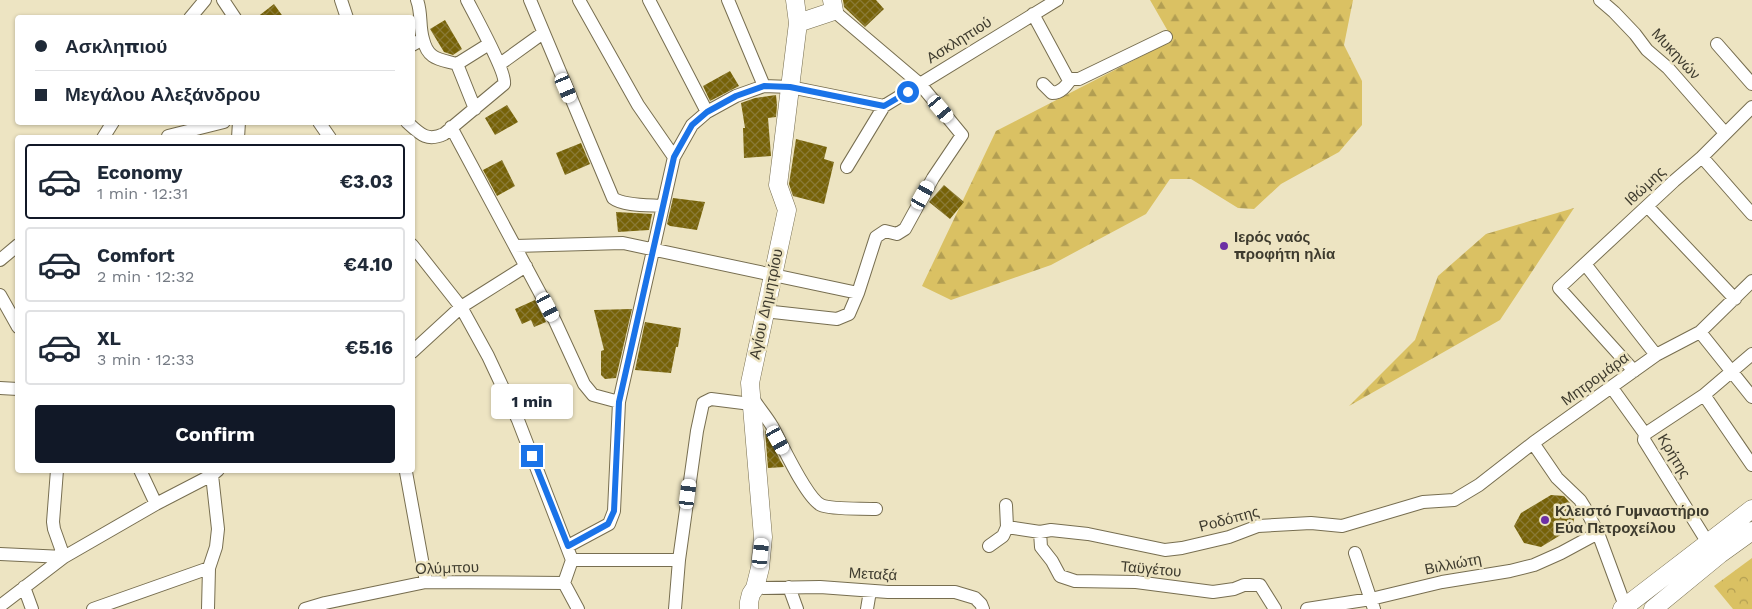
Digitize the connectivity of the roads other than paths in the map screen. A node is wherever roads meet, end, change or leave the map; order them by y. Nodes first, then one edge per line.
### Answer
1 (205, 0) edge
2 (223, 0) edge
3 (341, 0) edge
4 (416, 0) edge
5 (467, 0) edge
6 (530, 0) edge
7 (579, 0) edge
8 (649, 0) edge
9 (728, 0) edge
10 (795, 0) edge
11 (1057, 0) edge
12 (1600, 0) edge
13 (833, 5) edge
14 (1033, 14) junction
15 (192, 15) edge
16 (233, 15) edge
17 (346, 15) edge
18 (798, 23) junction
19 (543, 33) junction
20 (1166, 37) dead end
21 (418, 42) edge
22 (489, 44) junction
23 (1717, 44) dead end
24 (457, 64) junction
25 (500, 64) junction
26 (1071, 79) junction
27 (920, 84) junction
28 (1043, 84) dead end
29 (1752, 84) edge
30 (764, 86) junction
31 (790, 87) junction
32 (884, 106) junction
33 (1752, 107) edge
34 (475, 109) junction
35 (707, 112) junction
36 (212, 125) edge
37 (411, 125) edge
38 (451, 127) junction
39 (1725, 133) junction
40 (172, 135) edge
41 (674, 157) junction
42 (1702, 157) junction
43 (846, 167) dead end
44 (663, 206) junction
45 (1647, 206) junction
46 (1752, 214) edge
47 (515, 246) junction
48 (15, 248) edge
49 (415, 248) edge
50 (654, 249) junction
51 (0, 260) edge
52 (1585, 264) junction
53 (526, 266) junction
54 (772, 274) junction
55 (1752, 281) edge
56 (858, 293) junction
57 (0, 295) edge
58 (1735, 298) junction
59 (461, 307) junction
60 (764, 311) junction
61 (15, 322) edge
62 (1700, 332) junction
63 (415, 349) edge
64 (1752, 354) edge
65 (1656, 355) junction
66 (1634, 371) junction
67 (1732, 372) junction
68 (0, 388) edge
69 (1612, 388) junction
70 (15, 389) edge
71 (1704, 395) junction
72 (1752, 398) edge
73 (751, 399) junction
74 (619, 402) junction
75 (1645, 434) junction
76 (1533, 443) junction
77 (1752, 465) edge
78 (57, 473) edge
79 (141, 473) edge
80 (211, 473) edge
81 (213, 473) edge
82 (406, 473) edge
83 (1454, 500) joint
84 (156, 504) junction
85 (1006, 505) dead end
86 (876, 509) dead end
87 (1752, 509) edge
88 (1007, 527) junction
89 (1752, 531) edge
90 (1040, 532) junction
91 (1598, 533) junction
92 (1708, 542) junction
93 (568, 546) junction
94 (989, 546) dead end
95 (1355, 553) dead end
96 (0, 554) edge
97 (64, 556) junction
98 (572, 560) junction
99 (679, 560) junction
100 (209, 568) junction
101 (426, 582) junction
102 (564, 583) junction
103 (789, 587) junction
104 (24, 588) junction
105 (755, 588) junction
106 (870, 591) junction
107 (1372, 604) edge
108 (0, 606) edge
109 (326, 606) edge
110 (1624, 608) edge
111 (32, 609) edge
112 (93, 609) edge
113 (208, 609) edge
114 (305, 609) edge
115 (578, 609) edge
116 (675, 609) edge
117 (749, 609) edge
118 (797, 609) edge
119 (867, 609) edge
120 (983, 609) edge
121 (1275, 609) edge
122 (1307, 609) edge
123 (1653, 609) edge

1 - 15 street
2 - 16 street
3 - 17 street
4 - 21 street
5 - 22 street
6 - 19 street
7 - 41 street
8 - 35 street
9 - 30 street
10 - 18 street, Αγίου Δημητρίου
11 - 14 street, Ασκληπιού
12 - 39 street, Μυκηνών
13 - 18 street
13 - 27 street
14 - 26 street
14 - 27 street, Ασκληπιού
18 - 31 street, Αγίου Δημητρίου
19 - 25 street
19 - 44 street
20 - 26 street
21 - 24 street
22 - 24 street
22 - 25 street
23 - 29 street
24 - 34 street
25 - 34 street
26 - 28 street
27 - 32 street, Ασκληπιού
27 - 56 street
30 - 31 street
30 - 35 street
31 - 32 street
31 - 54 street, Αγίου Δημητρίου
32 - 43 street
33 - 39 street, Ιθώμης
34 - 38 street
35 - 41 street
36 - 40 street
37 - 38 street
38 - 47 street
39 - 42 street, Ιθώμης
41 - 44 street
42 - 45 street, Ιθώμης
42 - 46 street
44 - 50 street
45 - 52 street, Ιθώμης
45 - 58 street
47 - 50 street
47 - 53 street
48 - 51 street
49 - 59 street
50 - 54 street
50 - 74 street
52 - 65 street
52 - 66 street, Ιθώμης
53 - 59 street
53 - 74 street
54 - 56 street
54 - 60 street, Αγίου Δημητρίου
55 - 58 street, Μητρομάρα
56 - 60 street
57 - 61 street
58 - 62 street, Μητρομάρα
59 - 63 street
59 - 93 street
60 - 73 street, Αγίου Δημητρίου
62 - 65 street, Μητρομάρα
62 - 67 street
64 - 67 street
65 - 66 street, Μητρομάρα
66 - 69 street, Μητρομάρα
67 - 71 street
67 - 72 street
68 - 70 street
69 - 75 street, Κρήτης
69 - 76 street, Μητρομάρα
71 - 75 street
71 - 77 street
73 - 86 street
73 - 99 street
73 - 105 street, Αγίου Δημητρίου
74 - 93 street
75 - 92 street, Κρήτης
76 - 83 street, Μητρομάρα
76 - 91 street
78 - 97 street
79 - 84 street
80 - 84 street
81 - 100 street
82 - 101 street
83 - 90 street, Ροδόπης
84 - 97 street
85 - 88 street
87 - 92 street
88 - 90 street, Ροδόπης
88 - 94 street
89 - 123 street
90 - 121 street, Ταϋγέτου
91 - 107 street, Βιλλιώτη
91 - 110 street
92 - 110 street
93 - 98 street
95 - 107 street
96 - 97 street
97 - 104 street
98 - 99 street
98 - 102 street
99 - 116 street
100 - 112 street
100 - 113 street
101 - 102 street, Ολύμπου
101 - 109 street, Ολύμπου
102 - 115 street
103 - 105 street, Μεταξά
103 - 106 street, Μεταξά
103 - 118 street
104 - 108 street
104 - 111 street
105 - 117 street, Αγίου Δημητρίου
106 - 119 street
106 - 120 street, Μεταξά
107 - 122 street, Βιλλιώτη
109 - 114 street, Ολύμπου

